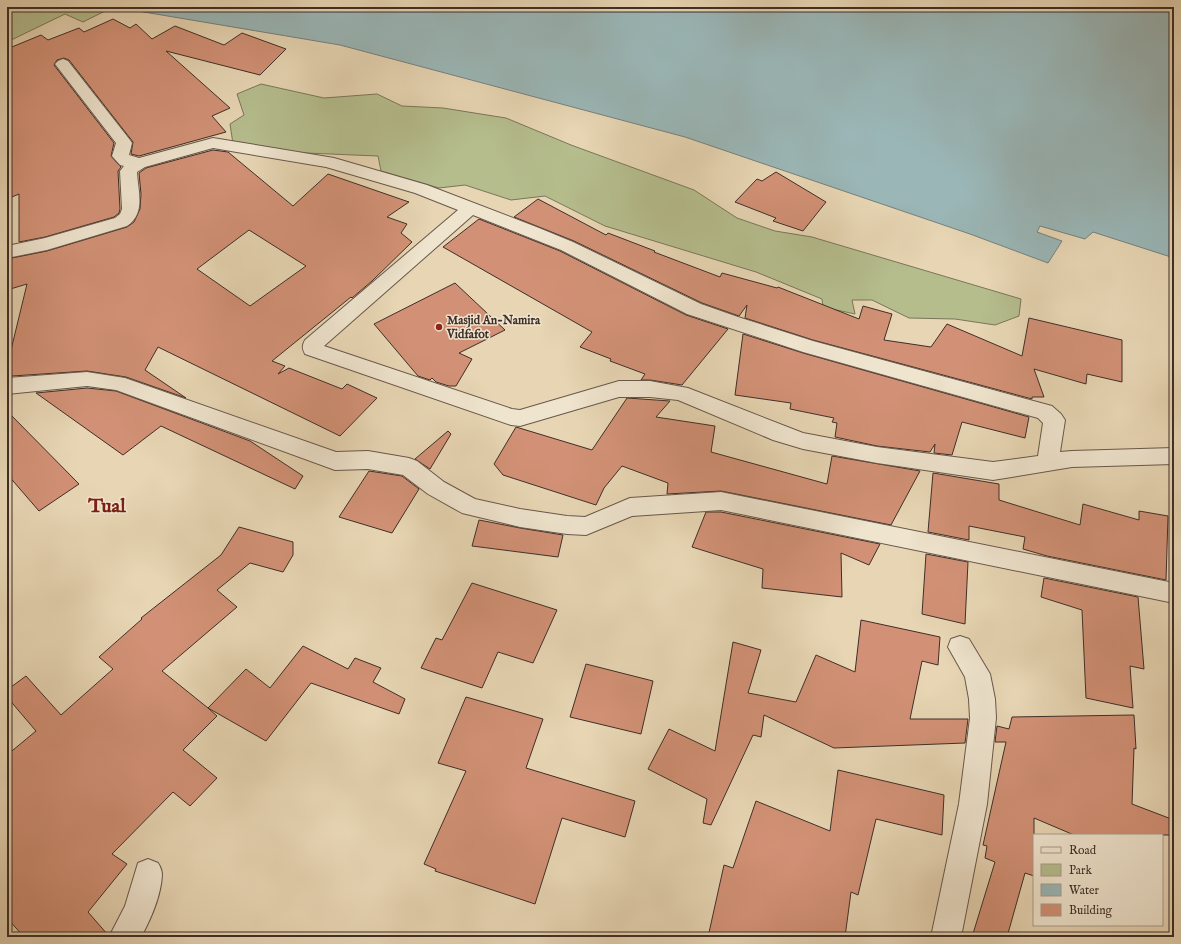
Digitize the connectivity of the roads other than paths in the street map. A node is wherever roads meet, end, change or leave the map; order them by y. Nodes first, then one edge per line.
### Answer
1 (63, 64) dead end
2 (139, 163) junction
3 (471, 208) junction
4 (7, 252) edge
5 (7, 386) edge
6 (1174, 456) edge
7 (1048, 463) junction
8 (1174, 593) edge
9 (960, 647) dead end
10 (148, 873) dead end
11 (124, 937) edge
12 (946, 937) edge

1 - 2 street
2 - 3 street
2 - 4 street
3 - 7 street
3 - 7 street
5 - 8 street
6 - 7 street
9 - 12 street
10 - 11 street

